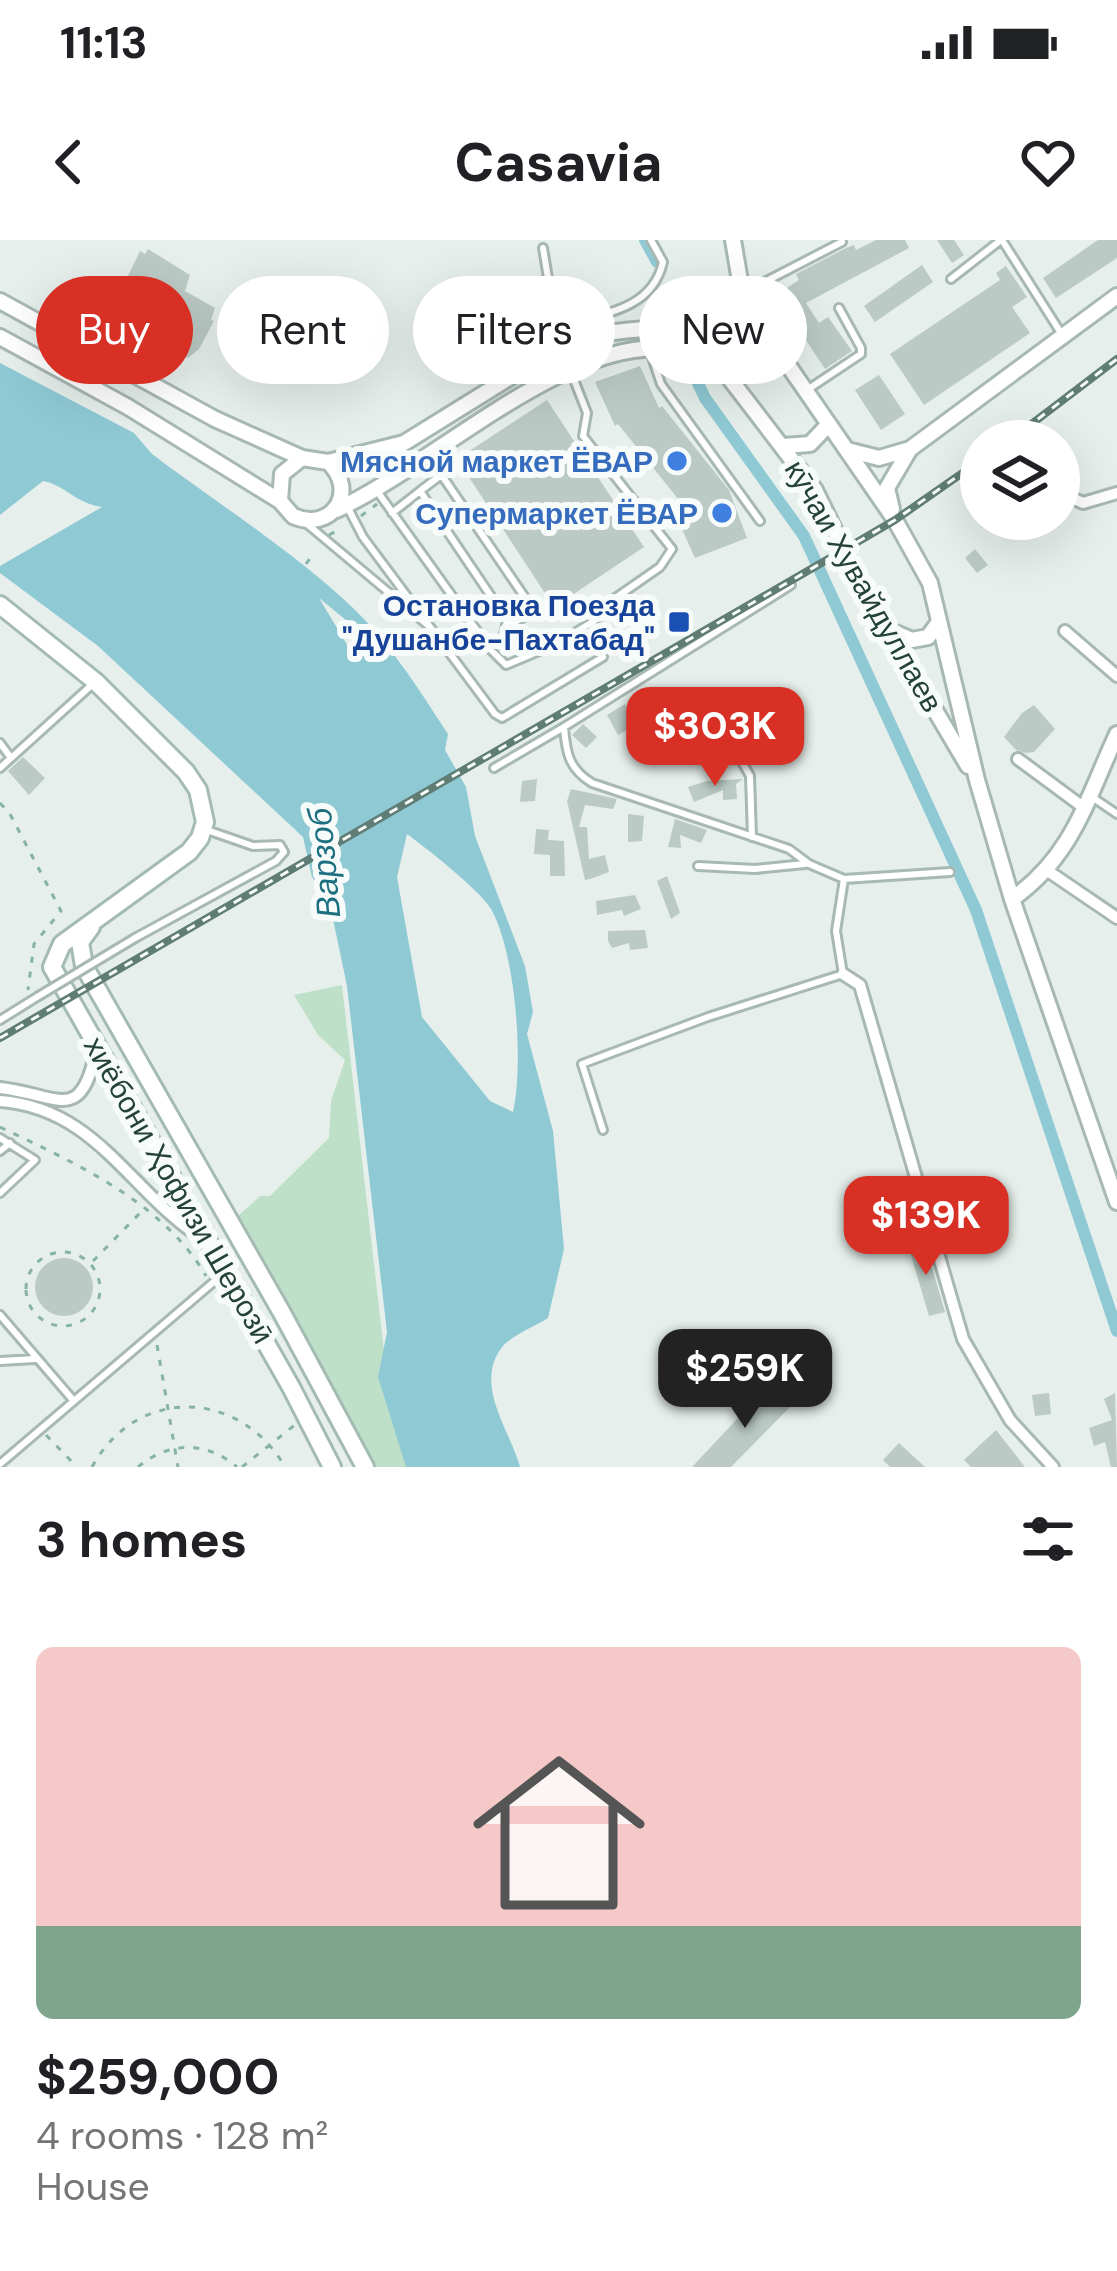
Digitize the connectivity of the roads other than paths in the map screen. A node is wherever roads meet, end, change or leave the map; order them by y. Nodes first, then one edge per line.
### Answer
1 (651, 240) edge
2 (733, 240) edge
3 (1002, 240) edge
4 (842, 242) edge
5 (543, 248) dead end
6 (549, 276) edge
7 (741, 276) edge
8 (766, 276) edge
9 (951, 279) dead end
10 (1117, 296) edge
11 (0, 302) edge
12 (839, 308) dead end
13 (615, 311) edge
14 (36, 321) edge
15 (1063, 336) junction
16 (0, 337) edge
17 (36, 356) edge
18 (85, 384) edge
19 (150, 384) edge
20 (499, 384) edge
21 (546, 384) edge
22 (576, 384) edge
23 (661, 384) edge
24 (735, 384) edge
25 (801, 384) edge
26 (806, 391) junction
27 (829, 424) junction
28 (784, 446) junction
29 (910, 449) junction
30 (847, 450) junction
31 (428, 454) junction
32 (302, 458) junction
33 (328, 462) junction
34 (441, 476) junction
35 (420, 491) junction
36 (1117, 493) edge
37 (379, 494) junction
38 (280, 501) junction
39 (1080, 502) edge
40 (341, 507) junction
41 (392, 513) junction
42 (895, 520) junction
43 (305, 521) junction
44 (760, 521) dead end
45 (791, 585) dead end
46 (0, 605) edge
47 (939, 622) junction
48 (507, 626) junction
49 (886, 629) junction
50 (435, 631) junction
51 (1065, 631) dead end
52 (490, 649) junction
53 (603, 657) dead end
54 (1117, 676) edge
55 (95, 682) junction
56 (564, 727) junction
57 (1117, 734) edge
58 (0, 743) edge
59 (736, 751) dead end
60 (11, 758) junction
61 (1018, 759) dead end
62 (0, 768) edge
63 (494, 768) dead end
64 (977, 780) junction
65 (1086, 801) junction
66 (1117, 814) edge
67 (203, 829) junction
68 (752, 837) junction
69 (808, 864) junction
70 (698, 866) dead end
71 (1048, 871) junction
72 (950, 872) dead end
73 (844, 879) junction
74 (1012, 899) junction
75 (1117, 918) edge
76 (92, 926) junction
77 (843, 974) junction
78 (0, 1020) edge
79 (97, 1048) junction
80 (0, 1088) edge
81 (0, 1101) edge
82 (603, 1130) dead end
83 (0, 1138) edge
84 (10, 1142) junction
85 (0, 1151) edge
86 (0, 1193) edge
87 (1117, 1202) edge
88 (238, 1235) junction
89 (211, 1246) junction
90 (218, 1277) junction
91 (0, 1315) edge
92 (20, 1338) junction
93 (14, 1358) junction
94 (39, 1360) junction
95 (0, 1361) edge
96 (74, 1400) junction
97 (2, 1458) edge
98 (332, 1467) edge
99 (365, 1467) edge
100 (1052, 1467) edge

1 - 13 lane
2 - 7 street, кӯчаи Хувайдуллаев
3 - 9 lane
3 - 15 lane
4 - 8 lane
5 - 6 lane
10 - 15 street
11 - 14 street
12 - 26 lane
15 - 29 street
16 - 17 street
18 - 38 street
19 - 32 street
20 - 33 street
21 - 31 street
22 - 52 lane
23 - 44 lane
24 - 28 street, кӯчаи Хувайдуллаев
25 - 26 street, кӯчаи Хувайдуллаев
26 - 27 street, кӯчаи Хувайдуллаев
27 - 28 street
27 - 30 street, кӯчаи Хувайдуллаев
28 - 49 street, кӯчаи Хувайдуллаев
29 - 30 street
29 - 42 street
30 - 42 street, кӯчаи Хувайдуллаев
31 - 34 lane
31 - 37 street
32 - 33 street
32 - 38 street
33 - 40 street
34 - 35 lane
34 - 48 lane
35 - 41 lane
35 - 48 lane
36 - 39 street
37 - 40 street
37 - 41 lane
38 - 43 street
40 - 43 street
40 - 50 lane
41 - 52 lane
42 - 47 street, кӯчаи Хувайдуллаев
43 - 50 lane
45 - 56 lane
46 - 55 main road
47 - 49 street
47 - 64 street, кӯчаи Хувайдуллаев
48 - 52 lane
49 - 64 street, кӯчаи Хувайдуллаев
50 - 53 lane
51 - 54 street
55 - 60 lane
55 - 67 main road
56 - 63 lane
56 - 68 lane
57 - 65 street
58 - 60 lane
59 - 68 lane
60 - 62 lane
61 - 65 street
64 - 74 street, кӯчаи Хувайдуллаев
65 - 66 lane
65 - 71 street
67 - 76 main road, хиёбони Ҳофизи Шерозӣ
67 - 78 lane, bridge
68 - 69 lane
69 - 70 lane
69 - 73 lane
71 - 74 street
71 - 75 street
72 - 73 lane
73 - 77 lane
74 - 87 street, кӯчаи Хувайдуллаев
76 - 79 main road, хиёбони Ҳофизи Шерозӣ
76 - 88 main road, хиёбони Ҳофизи Шерозӣ
77 - 82 lane
77 - 100 street
79 - 80 street
79 - 89 main road, хиёбони Ҳофизи Шерозӣ
81 - 89 street
83 - 84 lane
84 - 85 lane
84 - 86 lane
88 - 89 main road
88 - 99 main road, хиёбони Ҳофизи Шерозӣ
89 - 90 main road, хиёбони Ҳофизи Шерозӣ
90 - 96 lane
90 - 98 main road, хиёбони Ҳофизи Шерозӣ
91 - 92 lane
92 - 93 lane
92 - 94 lane
93 - 94 lane
93 - 95 lane
94 - 96 lane
96 - 97 lane

